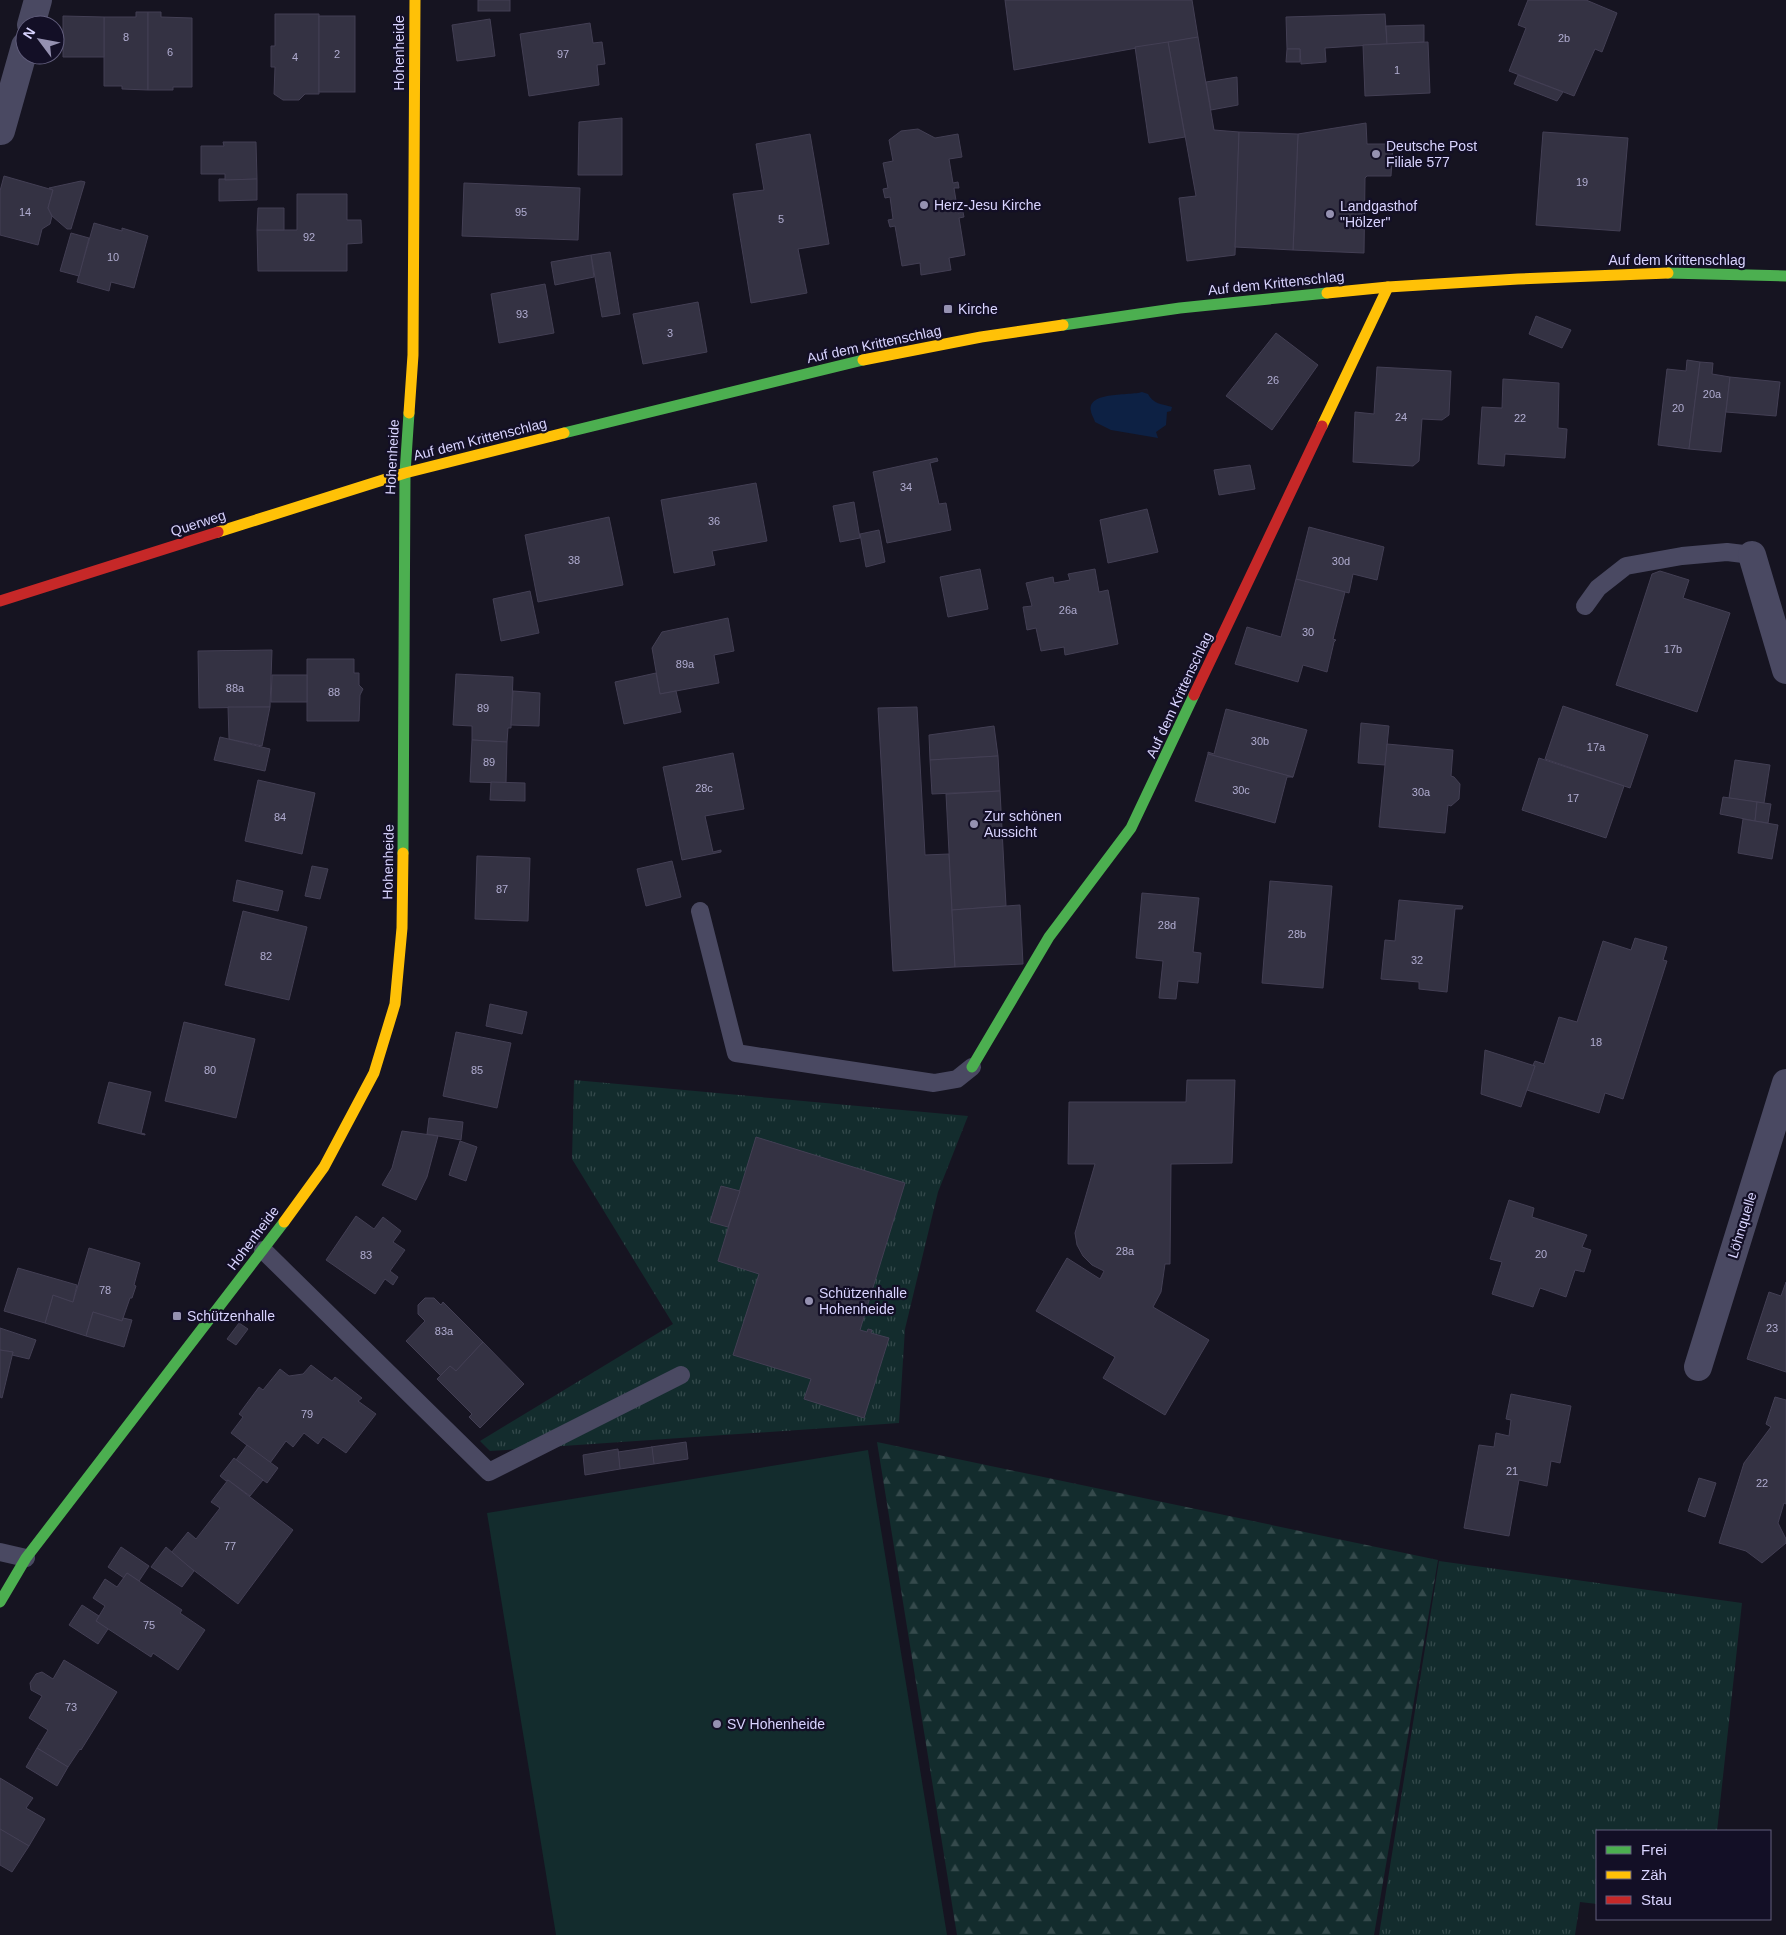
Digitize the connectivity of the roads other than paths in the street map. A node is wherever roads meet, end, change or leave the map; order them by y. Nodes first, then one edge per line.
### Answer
1 (38, 0) edge
2 (415, 0) edge
3 (34, 15) edge
4 (20, 65) edge
5 (1, 131) edge
6 (1786, 276) edge
7 (1388, 287) junction
8 (405, 473) junction
9 (1752, 556) joint
10 (0, 601) edge
11 (1585, 606) dead end
12 (1786, 670) edge
13 (700, 911) dead end
14 (972, 1067) joint
15 (1786, 1083) edge
16 (263, 1250) junction
17 (1698, 1367) dead end
18 (681, 1375) dead end
19 (0, 1552) edge
20 (26, 1558) junction
21 (0, 1602) edge

1 - 3 street
2 - 8 street, Hohenheide
4 - 5 street
6 - 7 street, Auf dem Krittenschlag
7 - 8 street, Auf dem Krittenschlag
7 - 14 street, Auf dem Krittenschlag
8 - 10 street, Querweg
8 - 16 street, Hohenheide
9 - 11 lane
9 - 12 street
13 - 14 lane
15 - 17 street, Löhnquelle
16 - 18 lane
16 - 20 street, Hohenheide
19 - 20 lane
20 - 21 street, Hohenheide

